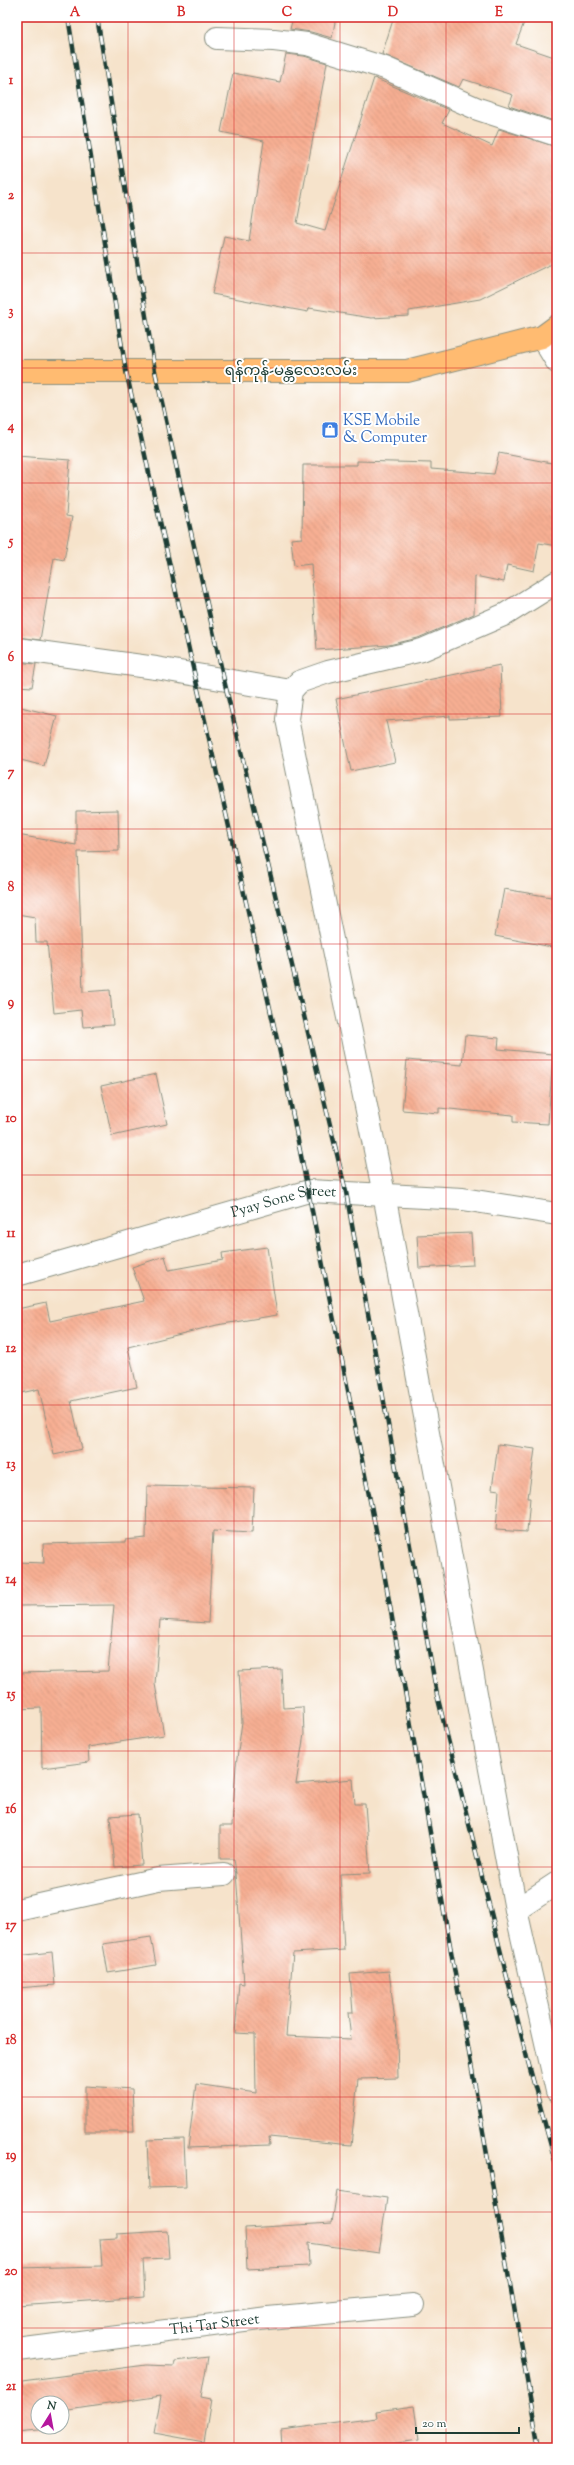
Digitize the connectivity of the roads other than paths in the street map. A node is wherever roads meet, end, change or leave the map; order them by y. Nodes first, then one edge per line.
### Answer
1 (217, 38) dead end
2 (557, 135) edge
3 (549, 331) edge
4 (557, 362) edge
5 (17, 371) edge
6 (557, 582) edge
7 (17, 649) edge
8 (291, 691) junction
9 (384, 1194) junction
10 (557, 1214) edge
11 (17, 1275) edge
12 (224, 1874) dead end
13 (557, 1883) edge
14 (17, 1910) edge
15 (516, 1910) junction
16 (557, 2090) edge
17 (413, 2305) dead end
18 (17, 2350) edge

1 - 2 street
3 - 4 street
3 - 5 main road, ရန်ကုန်-မန္တလေးလမ်း
6 - 8 street
7 - 8 street
8 - 9 street
9 - 10 street, Pyay Sone Street
9 - 11 street, Pyay Sone Street
9 - 15 street
12 - 14 street
13 - 15 street
15 - 16 street
17 - 18 street, Thi Tar Street

